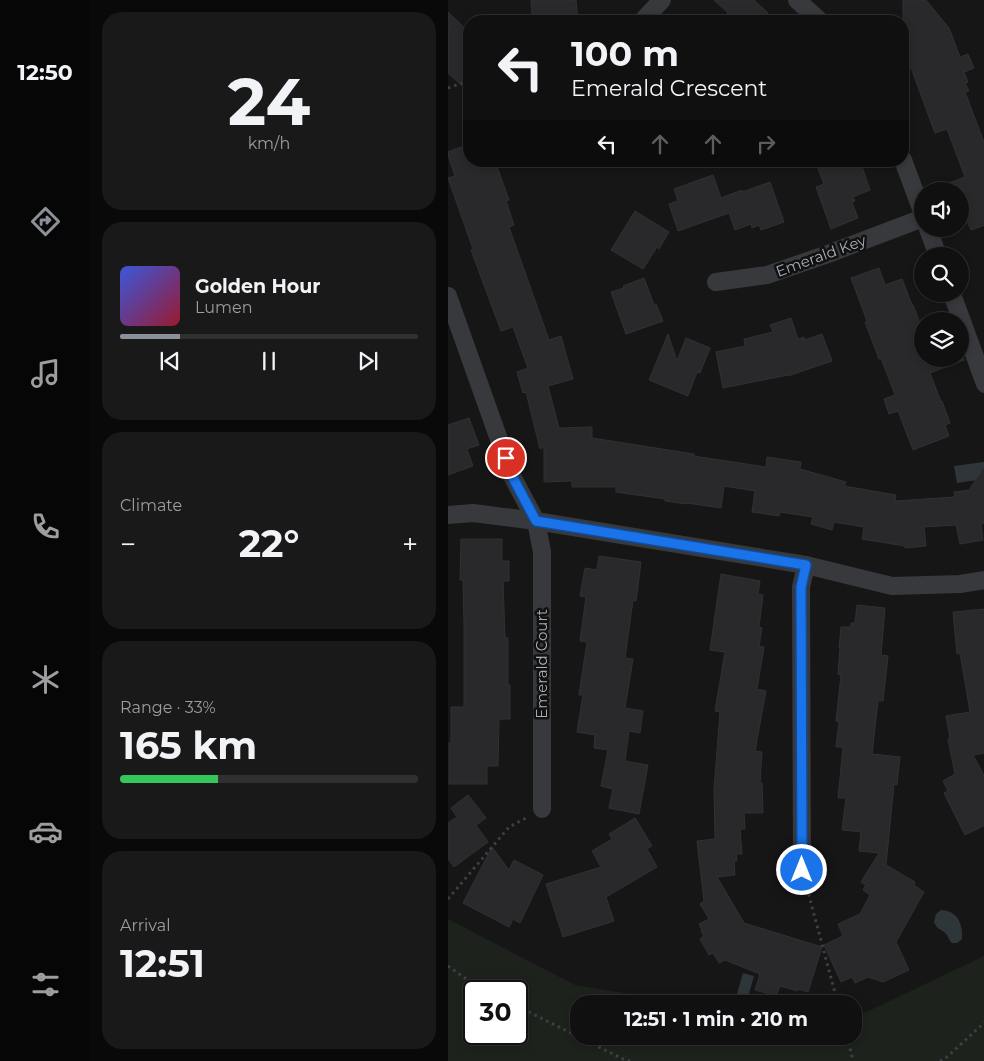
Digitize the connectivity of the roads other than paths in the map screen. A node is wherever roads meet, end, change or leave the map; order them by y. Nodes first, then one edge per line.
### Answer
1 (662, 0) edge
2 (797, 0) edge
3 (648, 15) edge
4 (813, 15) edge
5 (906, 167) edge
6 (914, 190) edge
7 (914, 221) edge
8 (716, 282) dead end
9 (448, 296) edge
10 (955, 302) edge
11 (984, 384) edge
12 (448, 514) edge
13 (536, 521) junction
14 (806, 565) junction
15 (984, 580) edge
16 (542, 808) dead end
17 (802, 870) road end

1 - 3 street
2 - 4 street
5 - 6 street
7 - 8 street, Emerald Key
9 - 13 street, Emerald Court
10 - 11 street
12 - 13 street
13 - 14 street
13 - 16 street, Emerald Court
14 - 15 street
14 - 17 street

